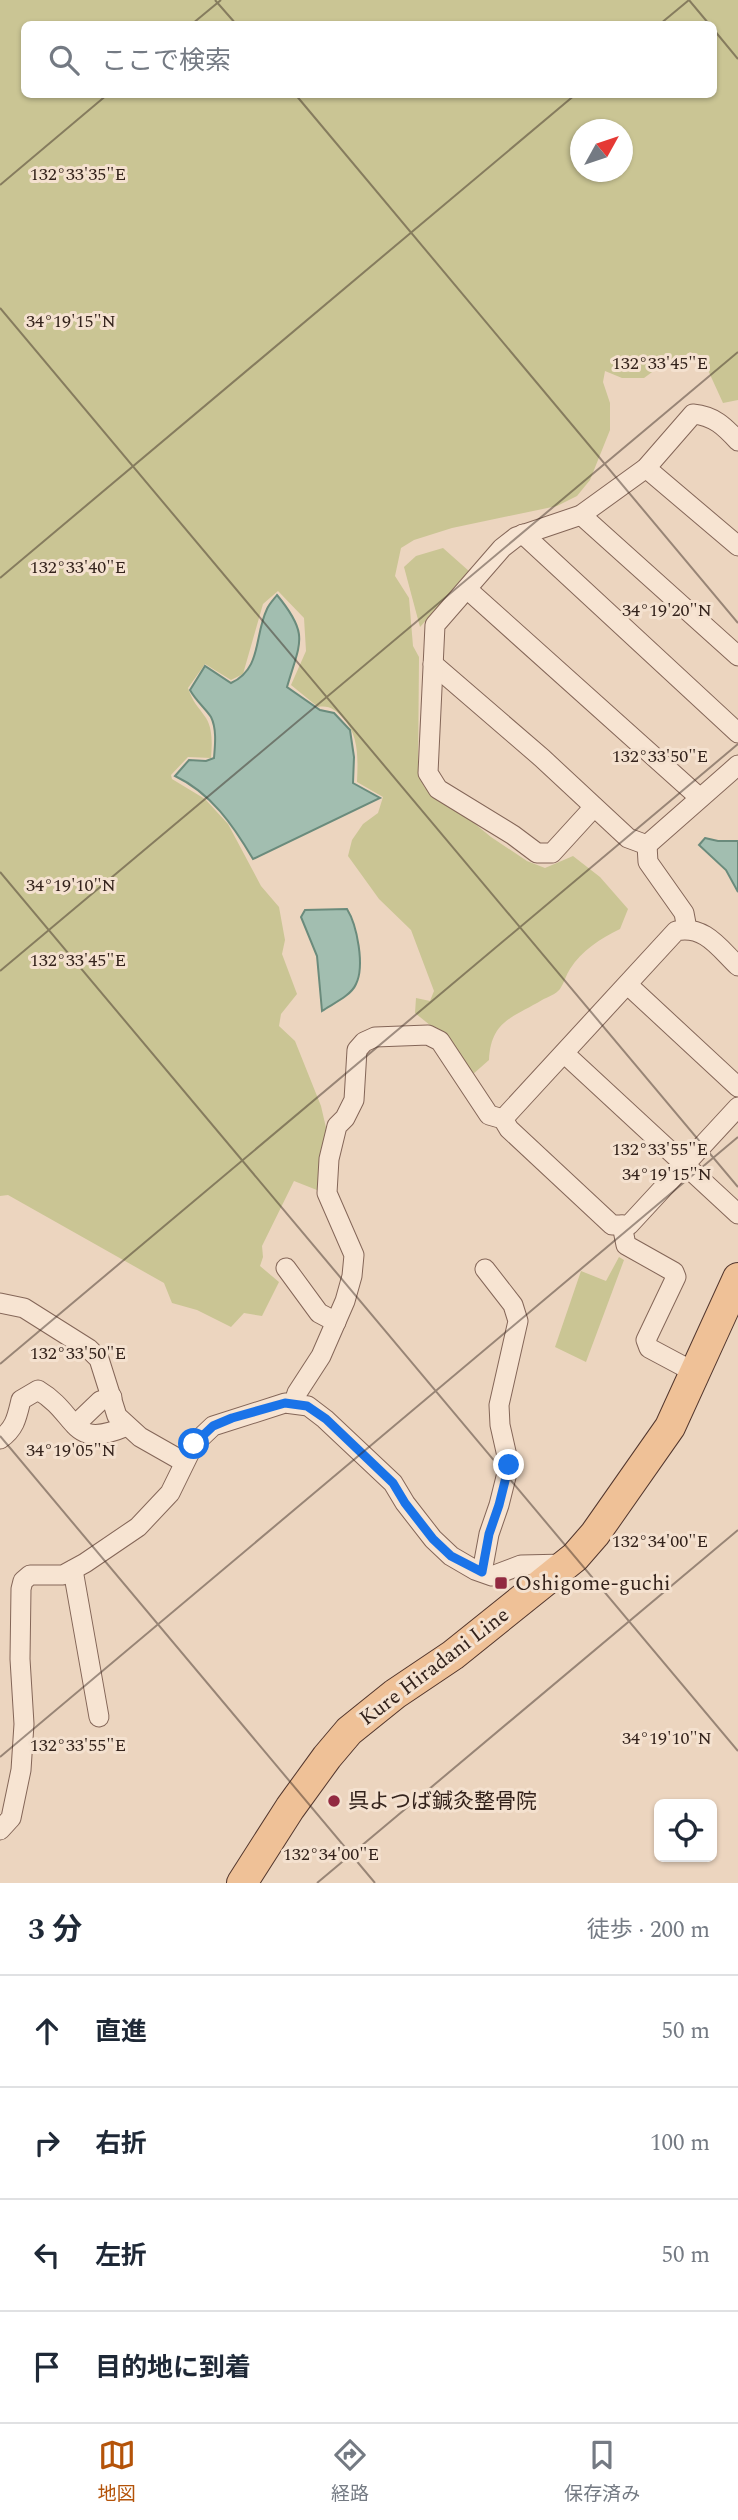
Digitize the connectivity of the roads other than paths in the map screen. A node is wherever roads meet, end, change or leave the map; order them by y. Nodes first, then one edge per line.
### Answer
1 (738, 441) edge
2 (646, 468) junction
3 (581, 516) junction
4 (523, 534) junction
5 (738, 546) edge
6 (467, 589) junction
7 (738, 656) edge
8 (433, 664) junction
9 (738, 733) edge
10 (738, 765) edge
11 (700, 798) junction
12 (594, 807) junction
13 (647, 845) junction
14 (687, 929) junction
15 (738, 966) edge
16 (628, 985) junction
17 (565, 1054) junction
18 (738, 1087) edge
19 (738, 1107) edge
20 (503, 1119) junction
21 (683, 1165) junction
22 (738, 1214) edge
23 (622, 1225) junction
24 (286, 1268) dead end
25 (485, 1269) dead end
26 (738, 1278) edge
27 (0, 1303) edge
28 (336, 1322) junction
29 (694, 1372) junction
30 (112, 1397) junction
31 (294, 1402) junction
32 (75, 1425) junction
33 (127, 1426) junction
34 (0, 1439) edge
35 (184, 1462) junction
36 (566, 1564) junction
37 (73, 1570) junction
38 (482, 1572) junction
39 (99, 1717) dead end
40 (0, 1830) edge
41 (242, 1883) edge

1 - 2 street
2 - 3 street
2 - 5 street
3 - 4 street
3 - 7 street
4 - 6 street
4 - 9 street
6 - 8 street
6 - 11 street
8 - 12 street
8 - 12 street
10 - 11 street
11 - 13 street
12 - 13 street
13 - 14 street
14 - 15 street
14 - 16 street
16 - 17 street
16 - 18 street
17 - 20 street
17 - 21 street
19 - 21 street
20 - 23 street
20 - 28 street
21 - 22 street
21 - 23 street
23 - 29 street
24 - 28 street
25 - 38 street
26 - 29 main road, Kure Hiradani Line
27 - 30 street
28 - 31 street
29 - 36 main road, Kure Hiradani Line
30 - 32 street
30 - 33 street
31 - 35 street
31 - 38 street
32 - 33 street
32 - 34 street
33 - 35 street
35 - 37 street
36 - 38 street
36 - 41 main road, Kure Hiradani Line
37 - 39 street
37 - 40 street

